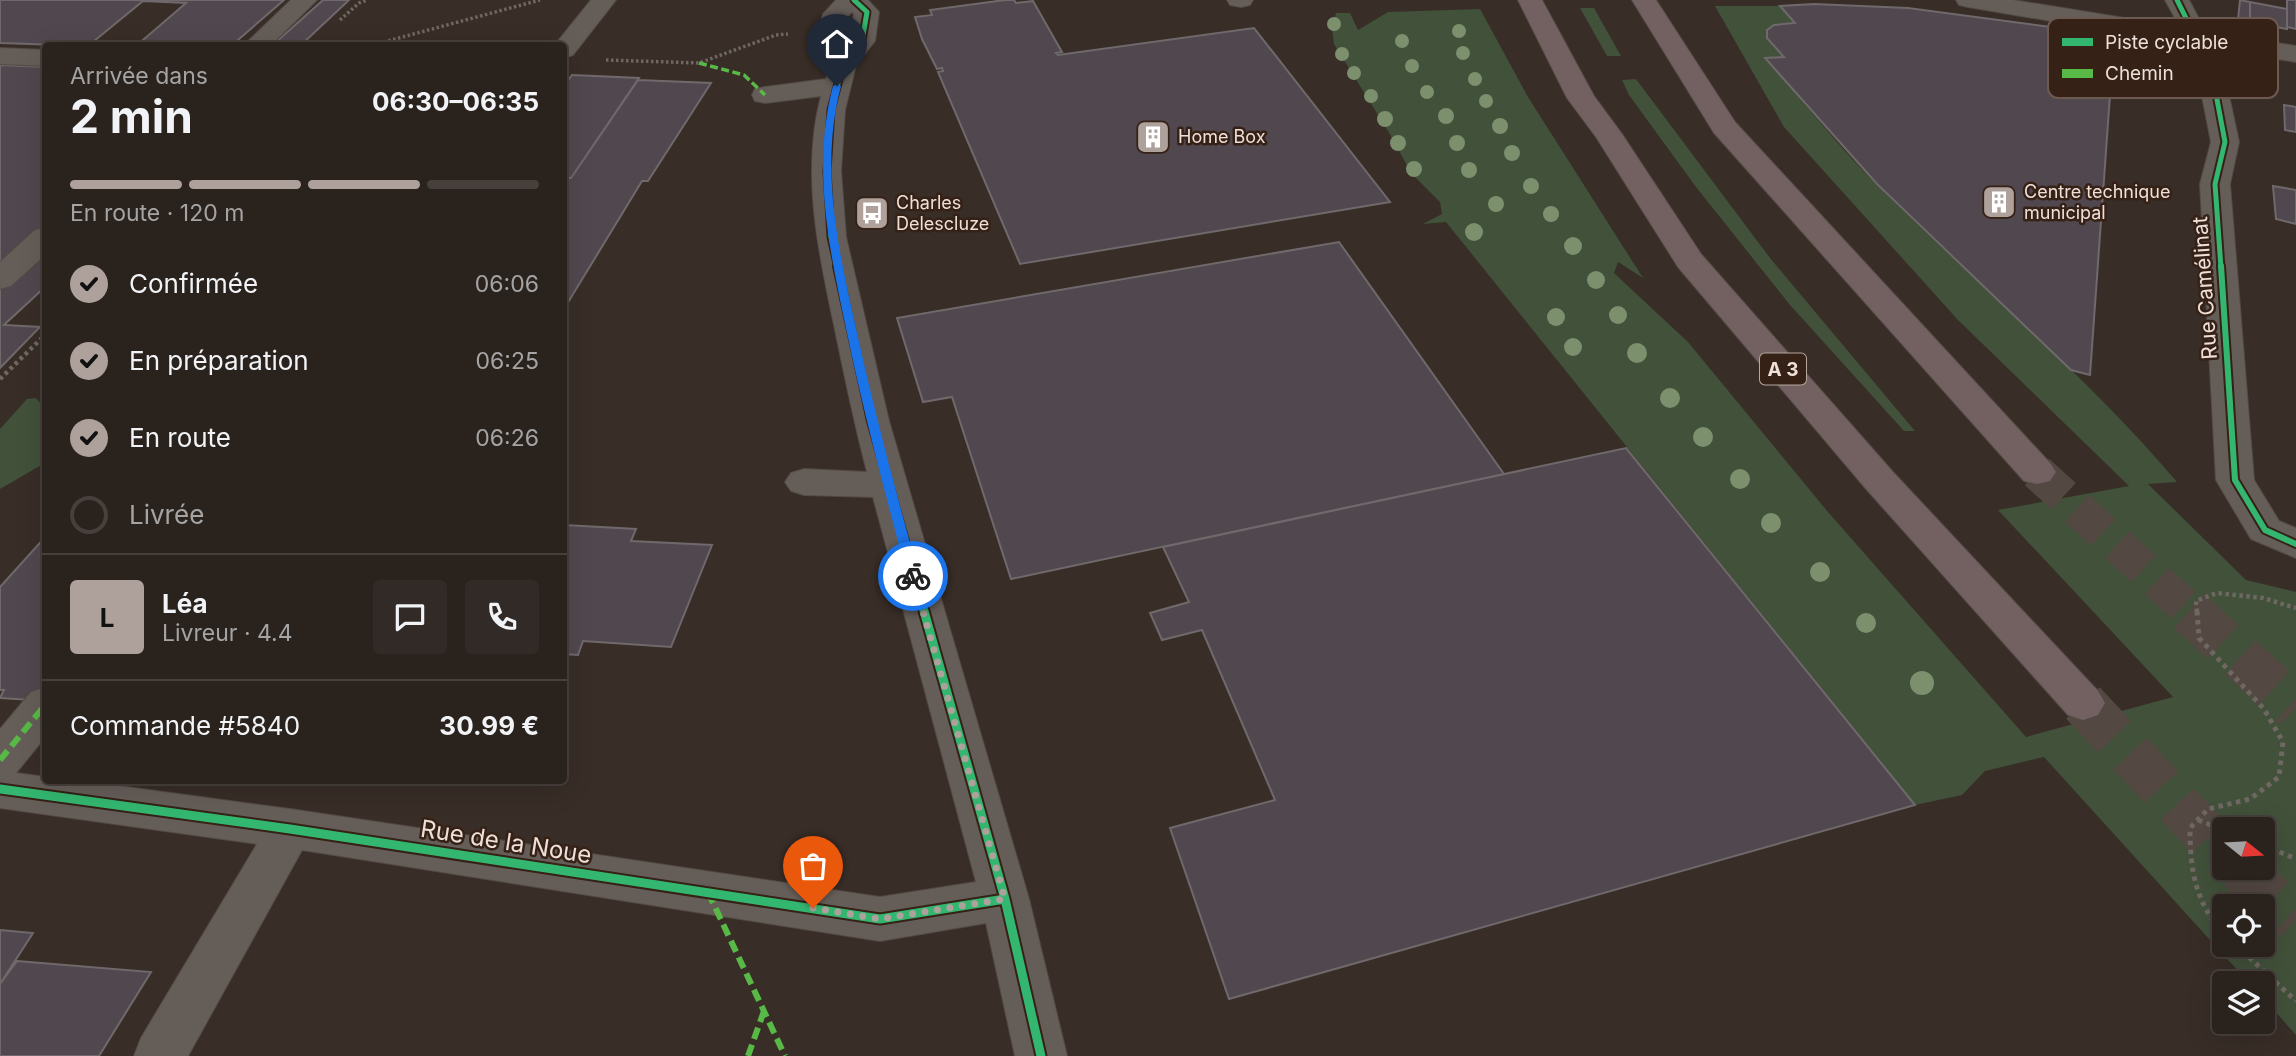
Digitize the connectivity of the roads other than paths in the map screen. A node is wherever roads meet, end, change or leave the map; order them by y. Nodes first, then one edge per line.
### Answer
1 (305, 0) edge
2 (604, 0) edge
3 (853, 0) edge
4 (1530, 0) edge
5 (1644, 0) edge
6 (1968, 0) edge
7 (2177, 0) edge
8 (2076, 18) edge
9 (2186, 18) edge
10 (259, 42) edge
11 (567, 46) edge
12 (2278, 51) edge
13 (2296, 54) edge
14 (0, 56) edge
15 (42, 58) edge
16 (840, 75) junction
17 (765, 95) dead end
18 (2217, 98) edge
19 (42, 241) edge
20 (0, 279) edge
21 (2037, 472) tunnel mouth
22 (804, 482) dead end
23 (887, 485) junction
24 (2281, 537) edge
25 (2083, 703) tunnel mouth
26 (42, 709) edge
27 (0, 761) edge
28 (0, 789) edge
29 (290, 829) junction
30 (1005, 899) junction
31 (160, 1056) edge
32 (1041, 1056) edge

1 - 10 street
2 - 11 street
3 - 16 street
3 - 16 street
4 - 25 highway, A 3
5 - 21 highway
6 - 8 street
7 - 9 street
12 - 13 street
14 - 15 street
16 - 17 street
16 - 23 street
18 - 24 street, Rue Camélinat
19 - 20 street
22 - 23 street
23 - 30 street
26 - 27 street
28 - 29 street, Rue de la Noue
29 - 30 street, Rue de la Noue
29 - 31 street
30 - 32 street

